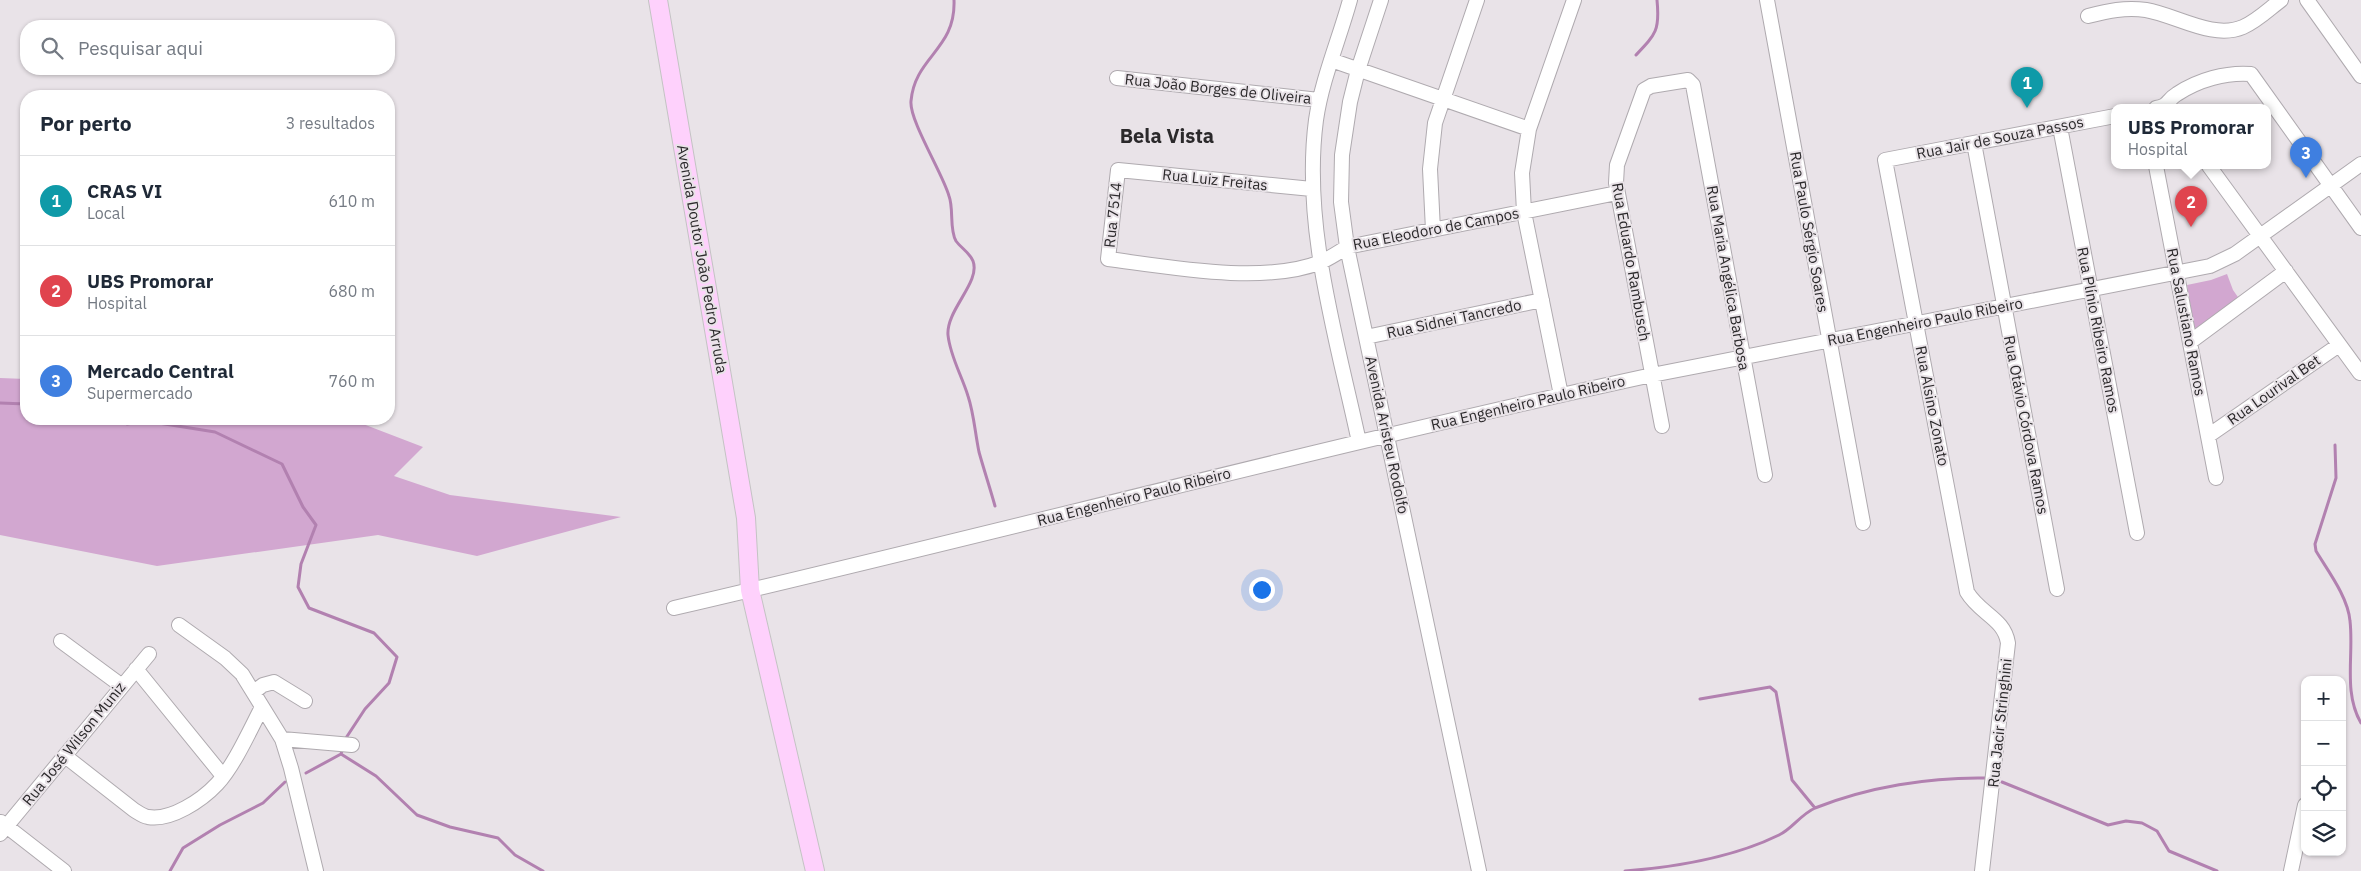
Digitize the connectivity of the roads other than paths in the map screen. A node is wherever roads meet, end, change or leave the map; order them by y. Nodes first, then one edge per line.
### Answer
1 (658, 0) edge
2 (1350, 0) edge
3 (1381, 0) edge
4 (1477, 0) edge
5 (1574, 0) edge
6 (1767, 0) edge
7 (2281, 0) edge
8 (2307, 0) edge
9 (2088, 16) dead end
10 (1331, 60) junction
11 (1358, 70) junction
12 (2361, 76) edge
13 (1117, 78) dead end
14 (1691, 81) joint
15 (1442, 99) junction
16 (1319, 100) junction
17 (2167, 104) edge
18 (2111, 117) edge
19 (2060, 127) junction
20 (1529, 129) junction
21 (1974, 143) junction
22 (1885, 160) joint
23 (2361, 164) edge
24 (2157, 169) edge
25 (2211, 169) edge
26 (1118, 170) joint
27 (2331, 185) junction
28 (1312, 189) junction
29 (1618, 193) junction
30 (1524, 212) junction
31 (2361, 228) edge
32 (1433, 230) junction
33 (2260, 236) junction
34 (1347, 247) junction
35 (1108, 259) joint
36 (1321, 262) junction
37 (2286, 271) junction
38 (2176, 273) junction
39 (2090, 290) junction
40 (1542, 300) junction
41 (2004, 306) junction
42 (1916, 324) junction
43 (1366, 338) junction
44 (1829, 340) junction
45 (2190, 342) junction
46 (2339, 344) junction
47 (1743, 357) junction
48 (2360, 373) edge
49 (1652, 375) junction
50 (1561, 395) junction
51 (1662, 426) dead end
52 (1387, 435) junction
53 (2208, 436) junction
54 (1359, 442) junction
55 (1765, 475) dead end
56 (2216, 478) dead end
57 (1863, 523) dead end
58 (2137, 533) dead end
59 (2057, 589) dead end
60 (750, 590) junction
61 (1968, 592) joint
62 (674, 608) dead end
63 (179, 625) dead end
64 (61, 642) dead end
65 (148, 654) dead end
66 (136, 669) junction
67 (122, 686) junction
68 (255, 691) junction
69 (305, 701) dead end
70 (262, 707) junction
71 (282, 739) junction
72 (352, 745) dead end
73 (65, 756) junction
74 (223, 776) junction
75 (2304, 811) edge
76 (2, 827) edge
77 (64, 871) edge
78 (316, 871) edge
79 (815, 871) edge
80 (1479, 871) edge
81 (1982, 871) edge
82 (2291, 871) edge

1 - 60 main road, Avenida Doutor João Pedro Arruda
2 - 10 street, Avenida Aristeu Rodolfo
3 - 11 street, Avenida Aristeu Rodolfo
4 - 15 street
5 - 20 street
6 - 44 street, Rua Paulo Sérgio Soares
7 - 9 street
8 - 12 street
10 - 11 street
10 - 16 street, Avenida Aristeu Rodolfo
11 - 15 street
11 - 34 street, Avenida Aristeu Rodolfo
13 - 16 street, Rua João Borges de Oliveira
14 - 29 street, Rua Eduardo Rambusch
14 - 47 street, Rua Maria Angélica Barbosa
15 - 20 street
15 - 32 street
16 - 28 street, Avenida Aristeu Rodolfo
17 - 27 street
18 - 19 street, Rua Jair de Souza Passos
19 - 21 street, Rua Jair de Souza Passos
19 - 39 street, Rua Plínio Ribeiro Ramos
20 - 30 street
21 - 22 street, Rua Jair de Souza Passos
21 - 41 street, Rua Otávio Córdova Ramos
22 - 42 street, Rua Alsino Zonato
23 - 27 street, Rua Engenheiro Paulo Ribeiro
24 - 38 street, Rua Salustiano Ramos
25 - 33 street
26 - 28 street, Rua Luiz Freitas
26 - 35 street, Rua 7514
27 - 31 street
27 - 33 street, Rua Engenheiro Paulo Ribeiro
28 - 36 street, Avenida Aristeu Rodolfo
29 - 30 street, Rua Eleodoro de Campos
29 - 49 street, Rua Eduardo Rambusch
30 - 32 street, Rua Eleodoro de Campos
30 - 40 street
32 - 34 street, Rua Eleodoro de Campos
33 - 37 street
33 - 38 street, Rua Engenheiro Paulo Ribeiro
34 - 36 street, Rua Eleodoro de Campos
34 - 43 street, Avenida Aristeu Rodolfo
35 - 36 street, Rua Eleodoro de Campos
36 - 54 street, Avenida Aristeu Rodolfo
37 - 45 street
37 - 46 street
38 - 39 street, Rua Engenheiro Paulo Ribeiro
38 - 45 street, Rua Salustiano Ramos
39 - 41 street, Rua Engenheiro Paulo Ribeiro
39 - 58 street, Rua Plínio Ribeiro Ramos
40 - 43 street, Rua Sidnei Tancredo
40 - 50 street
41 - 42 street, Rua Engenheiro Paulo Ribeiro
41 - 59 street, Rua Otávio Córdova Ramos
42 - 44 street, Rua Engenheiro Paulo Ribeiro
42 - 61 street, Rua Alsino Zonato
43 - 52 street, Avenida Aristeu Rodolfo
44 - 47 street, Rua Engenheiro Paulo Ribeiro
44 - 57 street, Rua Paulo Sérgio Soares
45 - 53 street, Rua Salustiano Ramos
46 - 48 street
46 - 53 street, Rua Lourival Bet
47 - 49 street, Rua Engenheiro Paulo Ribeiro
47 - 55 street, Rua Maria Angélica Barbosa
49 - 50 street, Rua Engenheiro Paulo Ribeiro
49 - 51 street, Rua Eduardo Rambusch
50 - 52 street, Rua Engenheiro Paulo Ribeiro
52 - 54 street, Rua Engenheiro Paulo Ribeiro
52 - 80 street, Avenida Aristeu Rodolfo
53 - 56 street, Rua Salustiano Ramos
54 - 60 street, Rua Engenheiro Paulo Ribeiro
60 - 62 street, Rua Engenheiro Paulo Ribeiro
60 - 79 main road
61 - 81 street, Rua Jacir Stringhini
63 - 68 street
64 - 67 street
65 - 66 street, Rua José Wilson Muniz
66 - 67 street, Rua José Wilson Muniz
66 - 74 street
67 - 73 street, Rua José Wilson Muniz
68 - 69 street
68 - 70 street
70 - 71 street
70 - 74 street
71 - 72 street
71 - 78 street
73 - 74 street
73 - 76 street, Rua José Wilson Muniz
75 - 82 street
76 - 77 street

